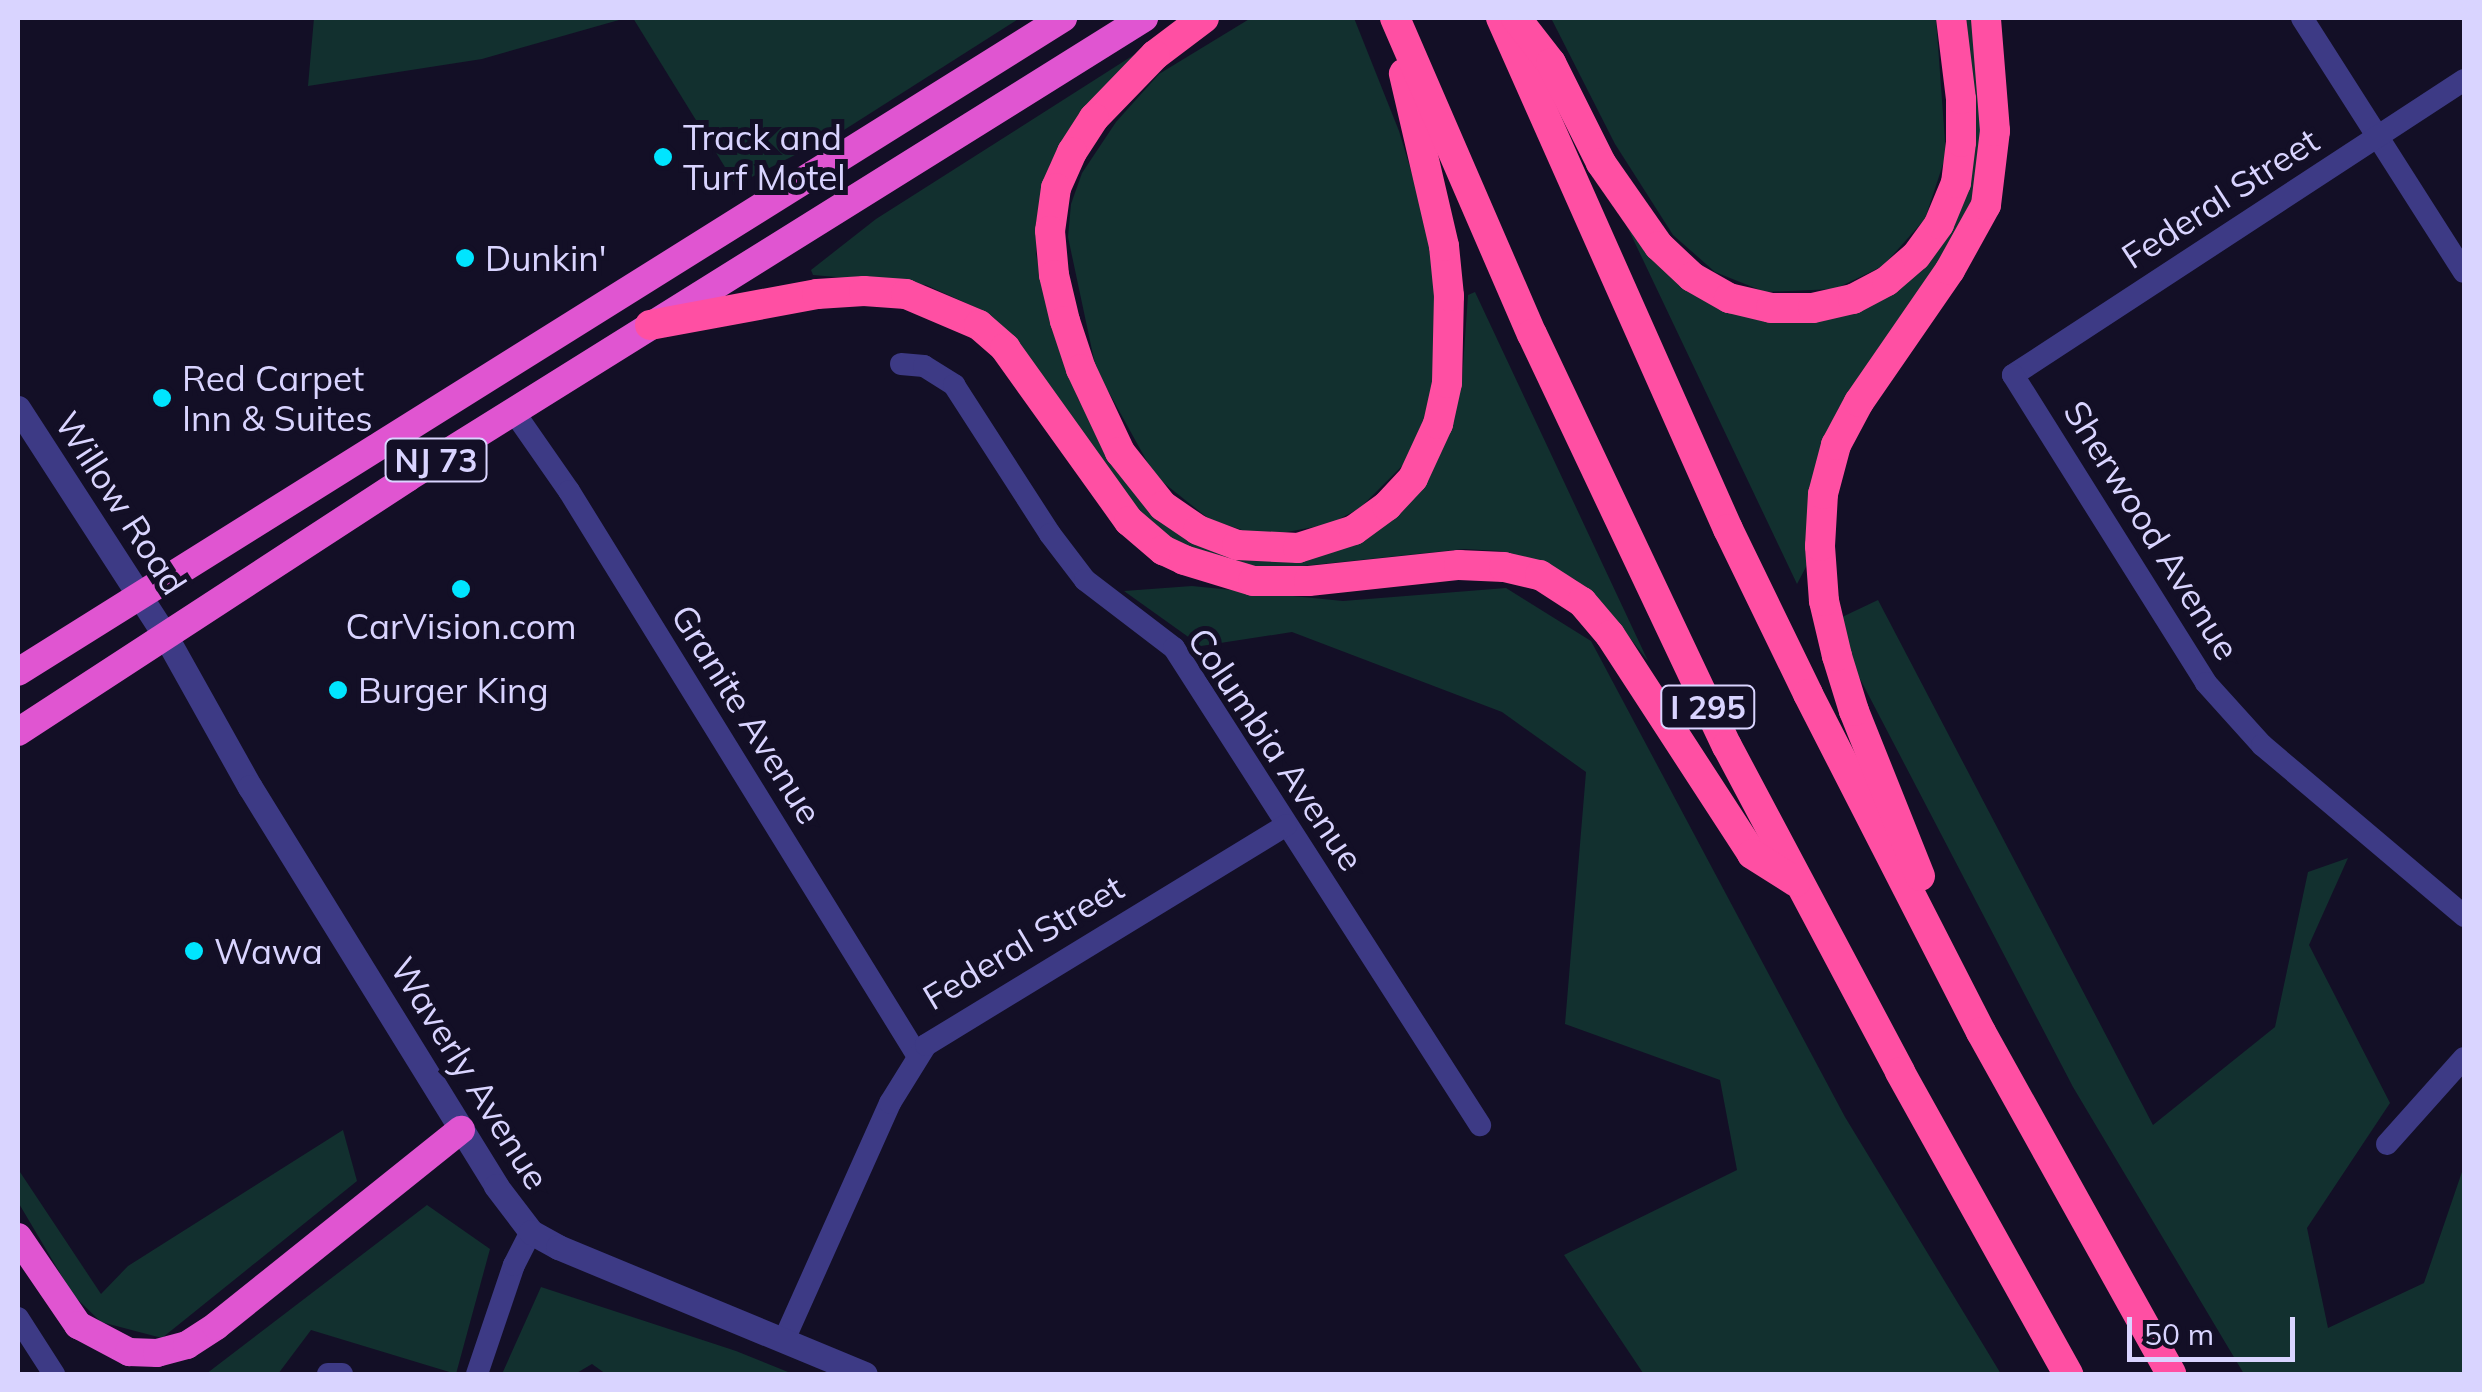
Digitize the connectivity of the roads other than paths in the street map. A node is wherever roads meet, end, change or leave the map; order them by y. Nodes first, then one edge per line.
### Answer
1 (1063, 18) edge
2 (1144, 18) edge
3 (1204, 18) edge
4 (1392, 18) edge
5 (1501, 18) edge
6 (1516, 18) edge
7 (1951, 18) edge
8 (1986, 18) edge
9 (2302, 18) edge
10 (2464, 80) edge
11 (2375, 138) junction
12 (2464, 272) edge
13 (650, 325) junction
14 (901, 364) dead end
15 (2013, 374) joint
16 (18, 408) edge
17 (514, 412) junction
18 (140, 596) junction
19 (166, 637) junction
20 (18, 672) edge
21 (18, 732) edge
22 (1286, 825) junction
23 (1798, 884) junction
24 (2464, 916) edge
25 (1981, 1032) junction
26 (917, 1055) junction
27 (2464, 1058) edge
28 (1480, 1125) dead end
29 (461, 1130) junction
30 (2387, 1144) dead end
31 (530, 1232) junction
32 (18, 1237) edge
33 (18, 1318) edge
34 (784, 1340) junction
35 (54, 1374) edge
36 (328, 1374) edge
37 (342, 1374) edge
38 (477, 1374) edge
39 (865, 1374) edge
40 (2068, 1374) edge
41 (2170, 1374) edge

1 - 18 highway, NJ 73
2 - 13 highway, NJ 73
3 - 4 highway
4 - 23 highway, I 295
5 - 25 highway, I 295
6 - 7 highway
8 - 25 highway
9 - 11 street
10 - 11 street, Federal Street
11 - 12 street
11 - 15 street, Federal Street
13 - 17 highway, NJ 73
13 - 23 highway
14 - 22 street, Columbia Avenue
15 - 24 street, Sherwood Avenue
16 - 18 street, Willow Road
17 - 19 highway, NJ 73
17 - 26 street, Granite Avenue
18 - 19 street, Willow Road
18 - 20 highway
19 - 21 highway
19 - 29 street, Waverly Avenue
22 - 26 street, Federal Street
22 - 28 street, Columbia Avenue
23 - 40 highway, I 295
25 - 41 highway, I 295
26 - 34 street, Federal Street
27 - 30 street
29 - 31 street, Waverly Avenue
29 - 32 highway
31 - 34 street, Waverly Avenue
31 - 38 street
33 - 35 street
34 - 39 street, Waverly Avenue
36 - 37 street

